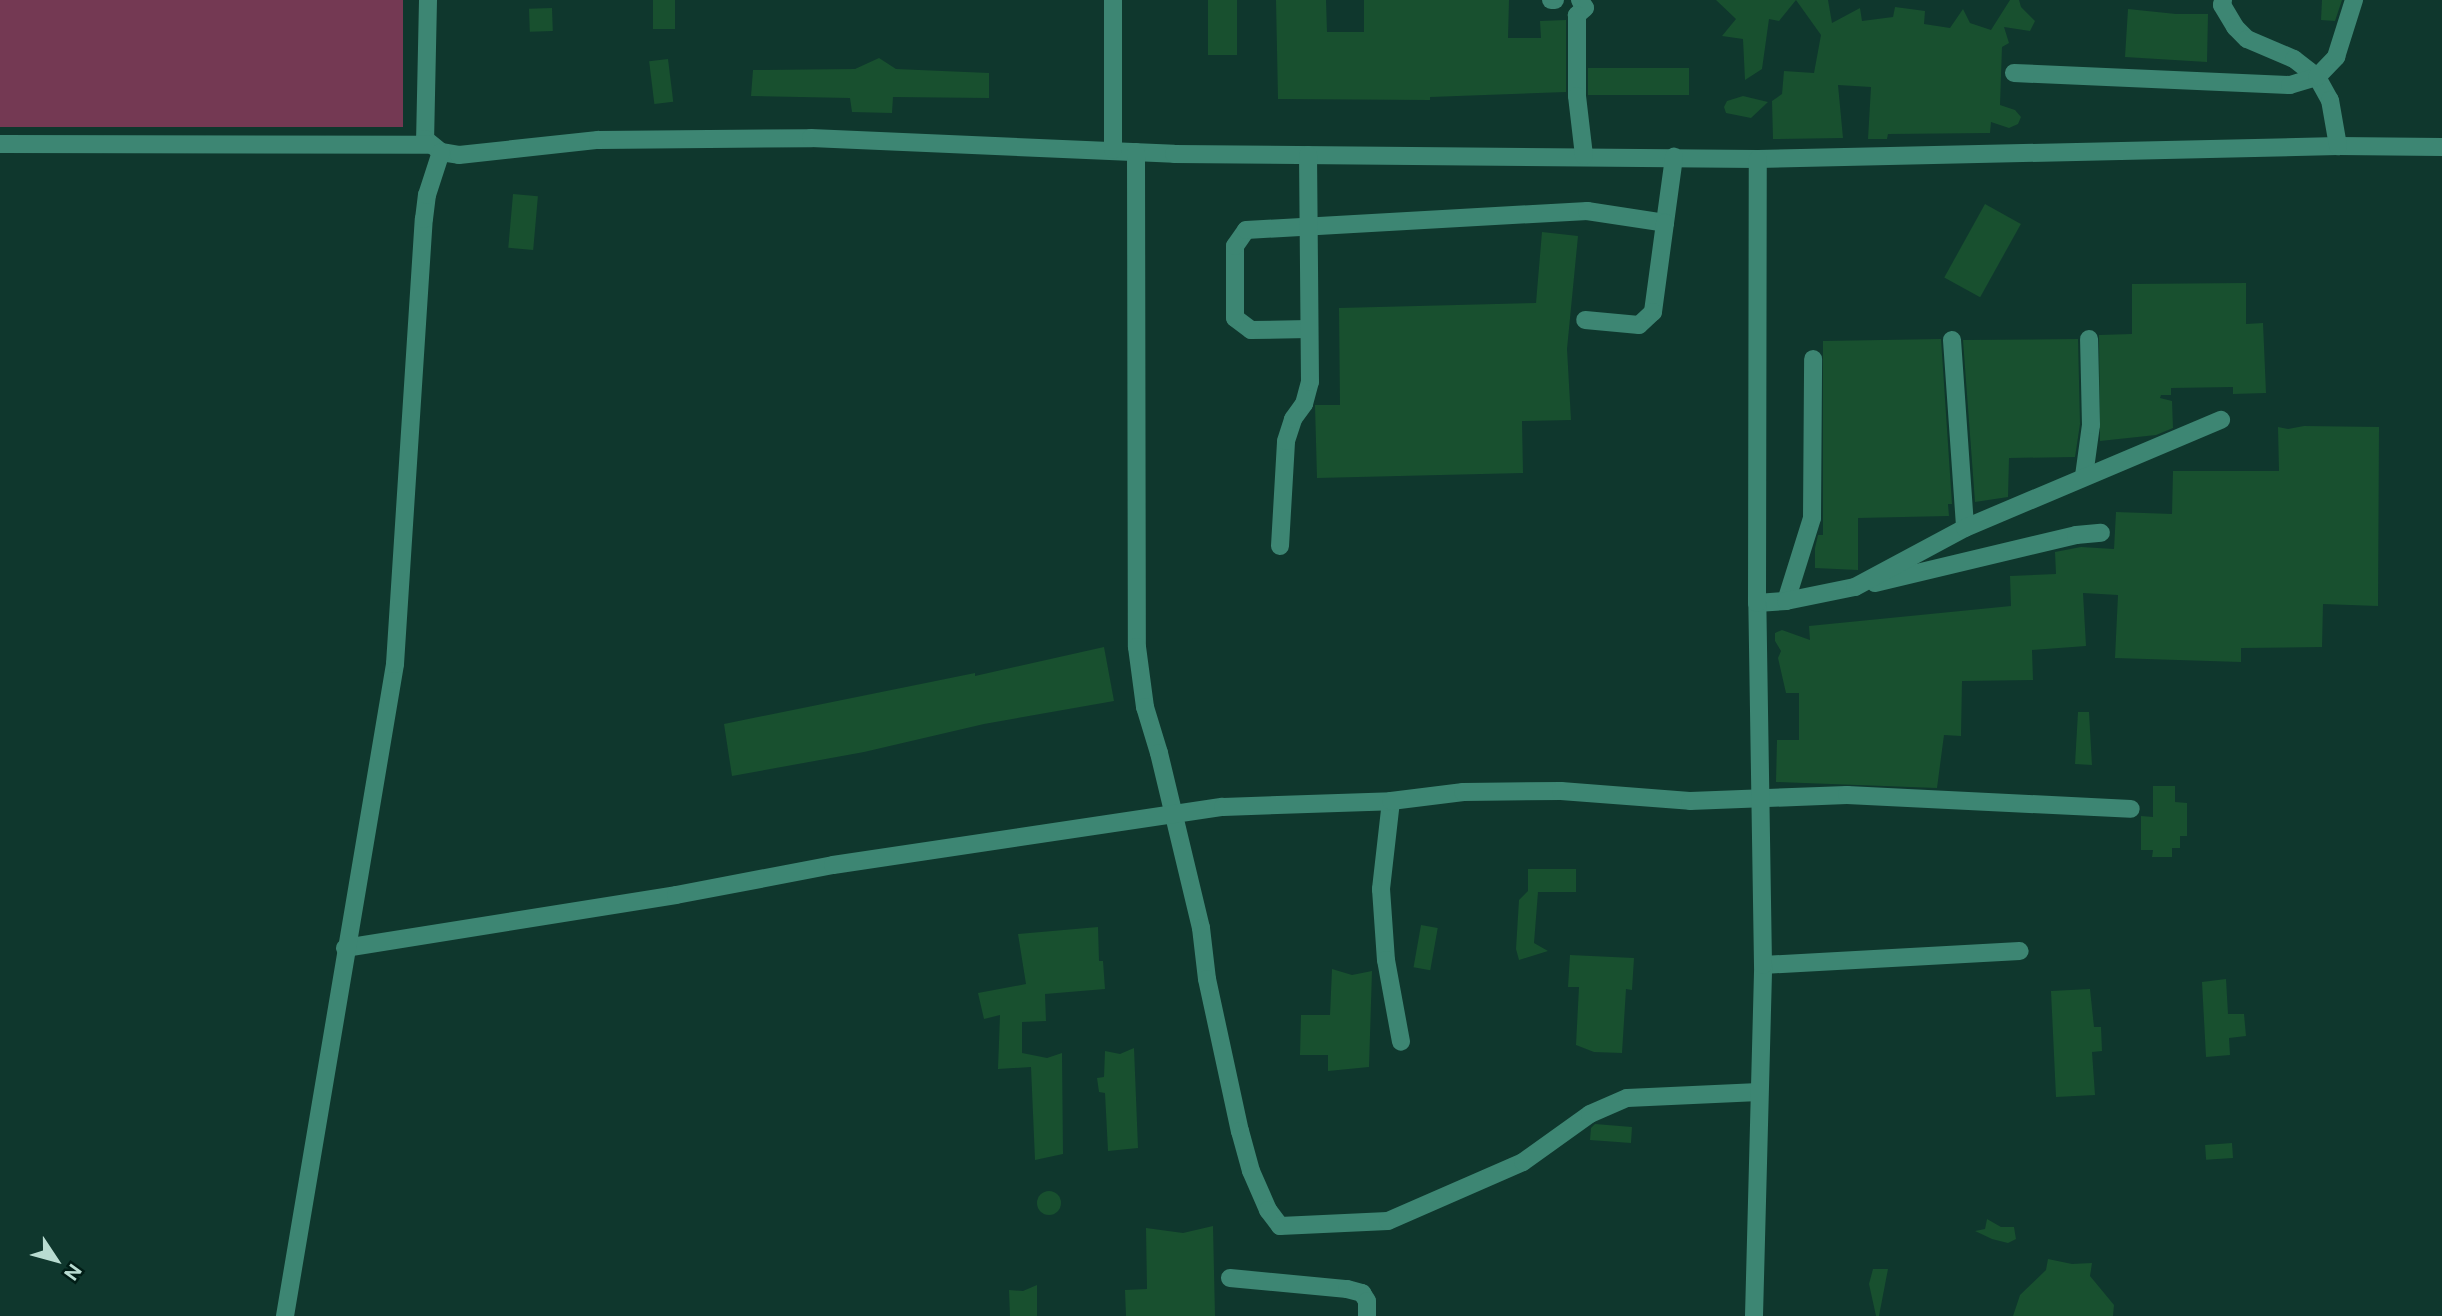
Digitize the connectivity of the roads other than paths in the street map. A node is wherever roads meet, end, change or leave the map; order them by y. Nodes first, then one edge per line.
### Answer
1 (428, 0) edge
2 (1113, 0) edge
3 (1580, 0) edge
4 (2223, 0) edge
5 (2354, 0) edge
6 (2014, 73) dead end
7 (2318, 77) junction
8 (0, 144) edge
9 (2338, 146) junction
10 (2442, 147) edge
11 (436, 149) junction
12 (1112, 150) junction
13 (1136, 152) junction
14 (1308, 155) junction
15 (1584, 156) junction
16 (1674, 157) junction
17 (1758, 159) junction
18 (1665, 223) junction
19 (1308, 228) junction
20 (1585, 320) dead end
21 (1309, 329) junction
22 (2089, 339) dead end
23 (1952, 340) dead end
24 (1813, 359) dead end
25 (2221, 420) dead end
26 (2084, 476) junction
27 (1965, 528) junction
28 (2101, 533) dead end
29 (1280, 546) dead end
30 (1855, 587) junction
31 (1786, 601) junction
32 (1757, 603) junction
33 (1761, 797) junction
34 (1391, 801) junction
35 (2131, 809) dead end
36 (1174, 814) junction
37 (345, 948) junction
38 (2020, 951) dead end
39 (1763, 965) junction
40 (1401, 1042) dead end
41 (1759, 1092) junction
42 (1230, 1278) dead end
43 (285, 1316) edge
44 (1367, 1316) edge
45 (1754, 1316) edge

1 - 11 street
2 - 12 street
3 - 15 street
4 - 7 street
5 - 7 street
6 - 7 street
7 - 9 street
8 - 11 street
9 - 10 street
9 - 17 street
11 - 12 street
11 - 37 street
12 - 13 street
13 - 14 street
13 - 36 street
14 - 15 street
14 - 19 street
15 - 16 street
16 - 17 street
16 - 18 street
17 - 32 street
18 - 19 street
18 - 20 street
19 - 21 street
19 - 21 street
21 - 29 street
22 - 26 street
23 - 27 street
24 - 31 street
25 - 26 street
26 - 27 street
27 - 30 street
28 - 30 street
30 - 31 street
31 - 32 street
32 - 33 street
33 - 34 street
33 - 35 street
33 - 39 street
34 - 36 street
34 - 40 street
36 - 37 street
36 - 41 street
37 - 43 street
38 - 39 street
39 - 41 street
41 - 45 street
42 - 44 street

